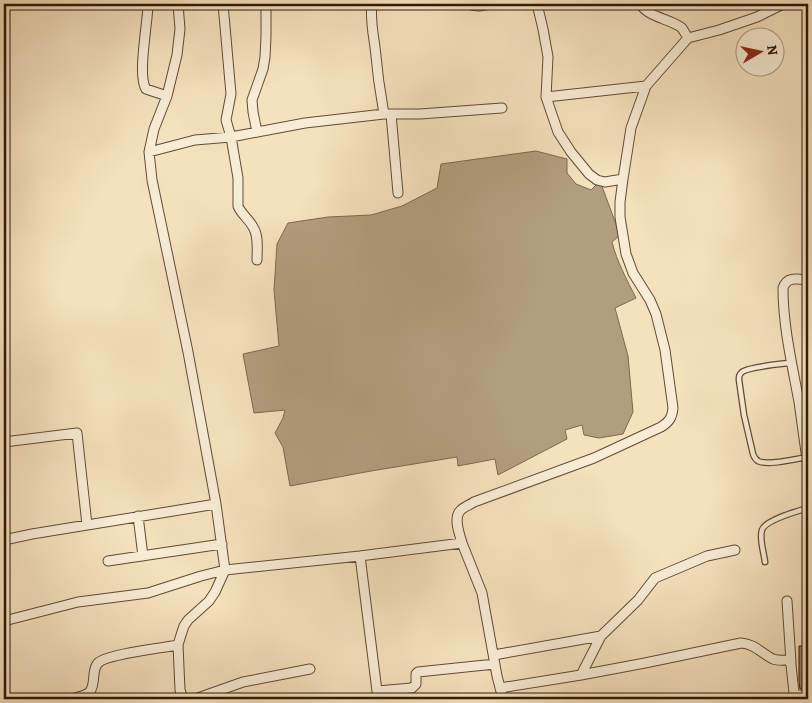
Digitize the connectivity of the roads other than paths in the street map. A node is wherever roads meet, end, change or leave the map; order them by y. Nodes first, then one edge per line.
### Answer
1 (148, 4) edge
2 (178, 4) edge
3 (223, 4) edge
4 (266, 4) edge
5 (372, 4) edge
6 (465, 4) edge
7 (490, 4) edge
8 (537, 4) edge
9 (640, 4) edge
10 (783, 4) edge
11 (688, 38) junction
12 (646, 86) junction
13 (167, 96) junction
14 (546, 97) junction
15 (502, 108) dead end
16 (387, 114) junction
17 (257, 132) junction
18 (231, 137) junction
19 (149, 152) junction
20 (622, 179) junction
21 (398, 193) dead end
22 (257, 260) dead end
23 (808, 280) edge
24 (790, 363) junction
25 (808, 398) edge
26 (798, 399) junction
27 (806, 431) edge
28 (4, 442) edge
29 (807, 457) edge
30 (808, 467) edge
31 (216, 504) junction
32 (808, 508) edge
33 (138, 516) junction
34 (88, 525) junction
35 (4, 540) edge
36 (462, 543) junction
37 (222, 544) junction
38 (735, 550) dead end
39 (143, 556) junction
40 (360, 556) junction
41 (108, 561) dead end
42 (765, 562) dead end
43 (226, 570) junction
44 (787, 601) dead end
45 (4, 621) edge
46 (601, 636) junction
47 (178, 646) junction
48 (495, 660) junction
49 (790, 662) junction
50 (310, 668) dead end
51 (581, 675) junction
52 (500, 688) junction
53 (808, 694) edge
54 (378, 695) edge
55 (72, 699) edge
56 (183, 699) edge
57 (195, 699) edge
58 (503, 699) edge

1 - 13 street
2 - 13 street
3 - 18 street
4 - 17 street
5 - 16 street
6 - 7 street
8 - 14 street
9 - 11 street
10 - 11 street
11 - 12 street
12 - 14 street
12 - 20 street
13 - 19 street
14 - 20 street
15 - 16 street
16 - 17 street
16 - 21 street
17 - 18 street
18 - 19 street
18 - 22 street
19 - 31 street
20 - 36 street
23 - 24 street
24 - 26 street
24 - 29 lane
25 - 26 street
26 - 27 street
27 - 29 street
28 - 34 street
29 - 30 street
31 - 33 street
31 - 37 street
32 - 42 lane
33 - 34 street
33 - 39 street
34 - 35 street
36 - 40 street
36 - 48 street
37 - 39 street
37 - 43 street
38 - 46 street
39 - 41 street
40 - 43 street
40 - 54 street
43 - 45 street
43 - 47 street
44 - 49 street
46 - 48 street
46 - 51 street
47 - 55 street
47 - 56 street
48 - 52 street
48 - 54 street
49 - 51 street
49 - 53 street
50 - 57 street
51 - 52 street
52 - 58 street

